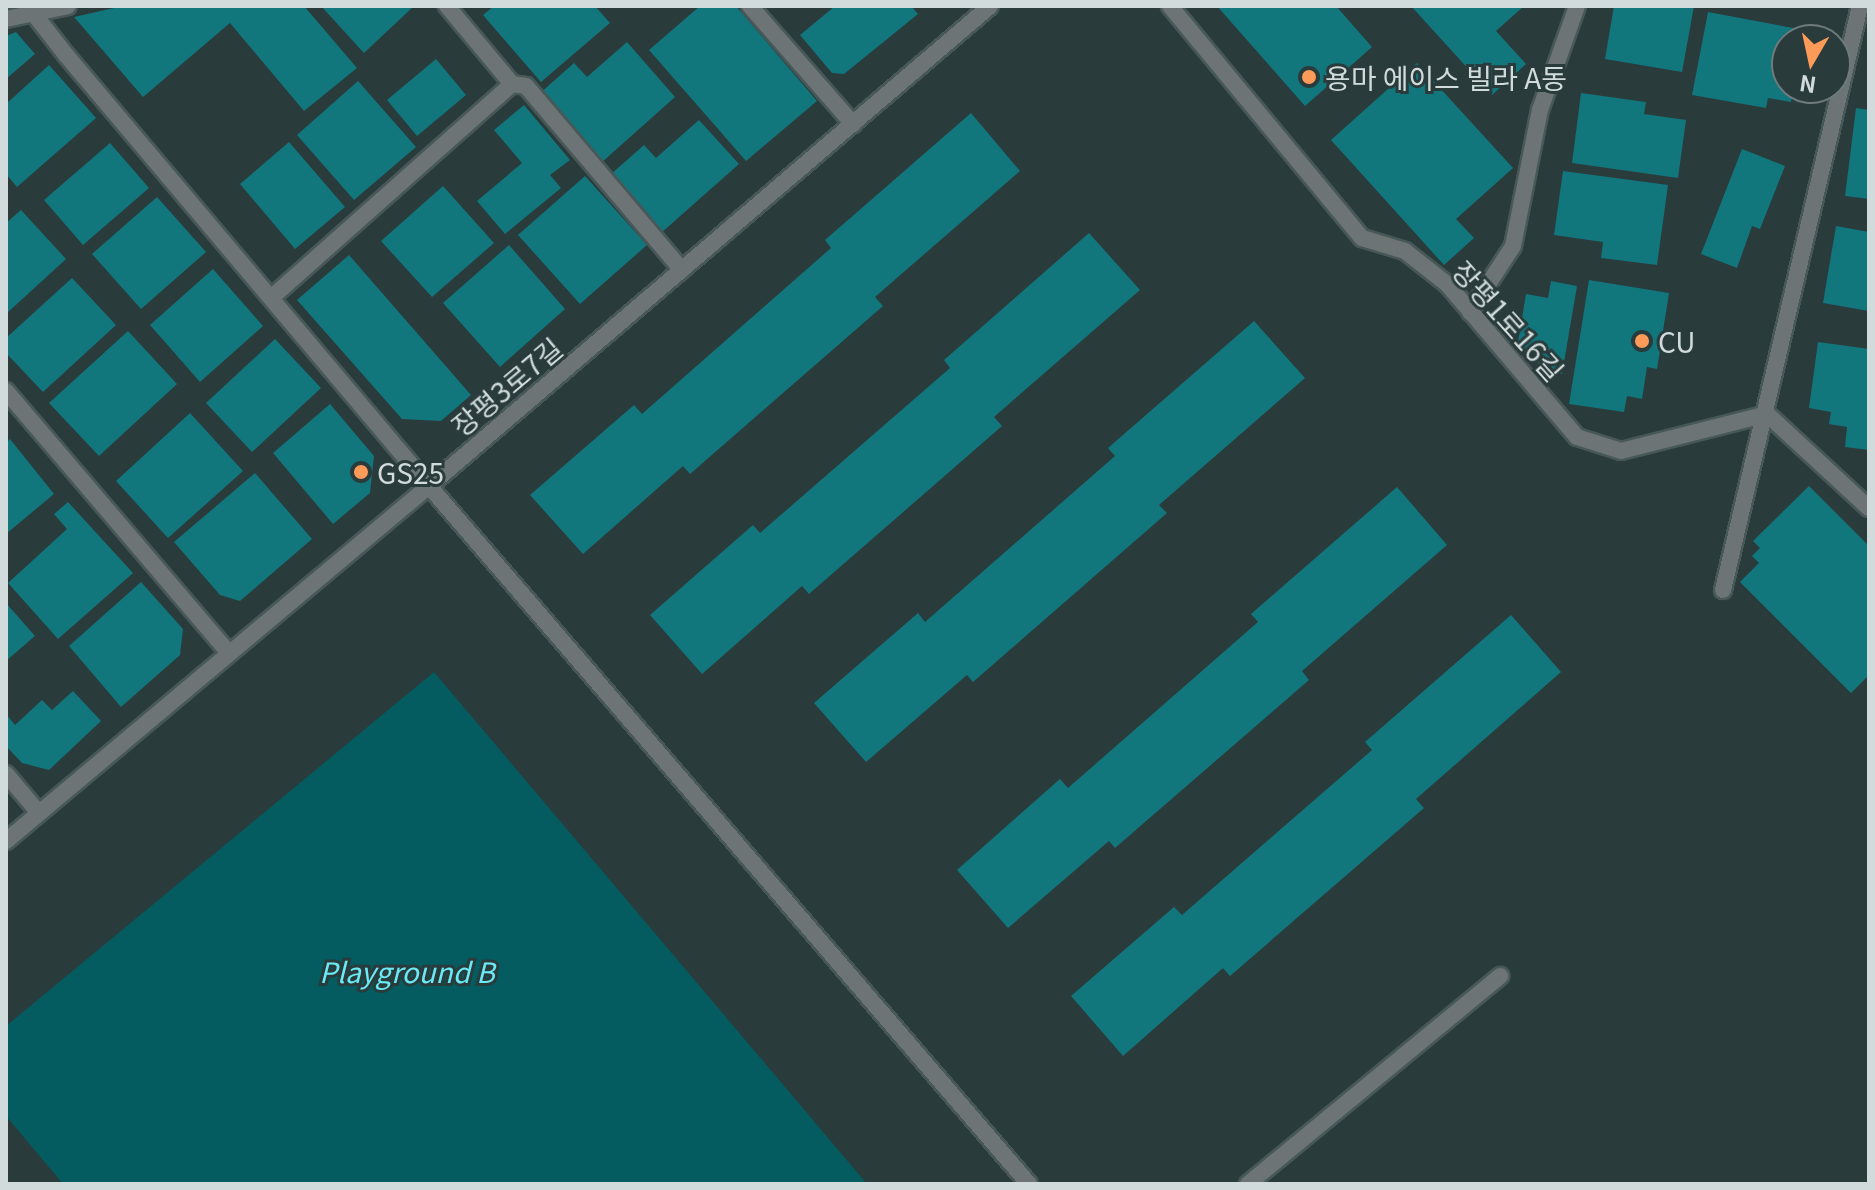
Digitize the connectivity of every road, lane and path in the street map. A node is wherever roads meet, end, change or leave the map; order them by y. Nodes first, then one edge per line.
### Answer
1 (68, 6) edge
2 (447, 6) edge
3 (750, 6) edge
4 (990, 6) edge
5 (1170, 6) edge
6 (1577, 6) edge
7 (1860, 6) edge
8 (33, 10) edge
9 (6, 19) edge
10 (512, 84) junction
11 (853, 124) junction
12 (682, 270) junction
13 (271, 298) junction
14 (1470, 312) junction
15 (6, 391) edge
16 (1767, 414) junction
17 (429, 486) junction
18 (1869, 508) edge
19 (1723, 590) dead end
20 (229, 653) junction
21 (6, 774) edge
22 (39, 813) junction
23 (6, 841) edge
24 (1500, 976) dead end
25 (1029, 1184) edge
26 (1248, 1184) edge

1 - 8 street
2 - 10 street
3 - 11 street
4 - 11 street, 장평3로7길
5 - 14 street, 장평1로16길
6 - 14 street
7 - 16 street
8 - 9 street
8 - 13 street
10 - 12 street
10 - 13 street
11 - 12 street, 장평3로7길
12 - 17 street, 장평3로7길
13 - 17 street
14 - 16 street, 장평1로16길
15 - 20 street
16 - 18 street
16 - 19 street
17 - 20 street, 장평3로7길
17 - 25 street
20 - 22 street, 장평3로7길
21 - 22 street
22 - 23 street, 장평3로7길
24 - 26 street

